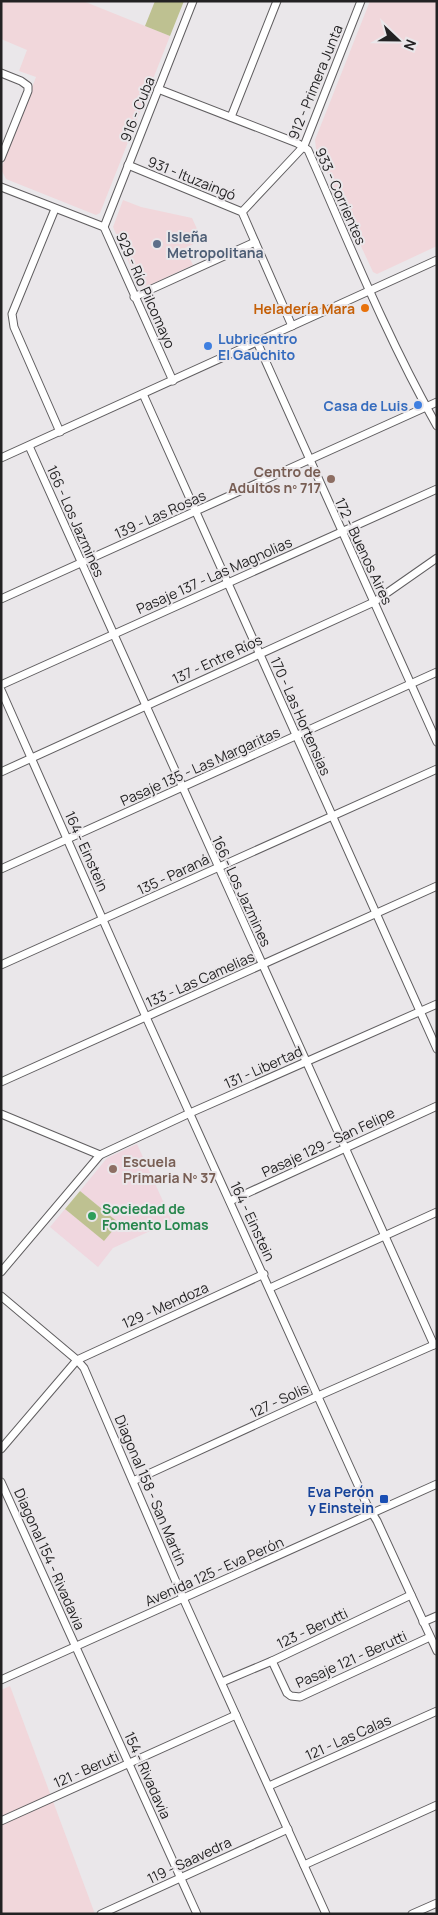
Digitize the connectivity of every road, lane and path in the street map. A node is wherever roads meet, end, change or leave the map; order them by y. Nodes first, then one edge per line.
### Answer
1 (193, 1) edge
2 (277, 1) edge
3 (361, 1) edge
4 (1, 73) edge
5 (158, 89) junction
6 (231, 117) junction
7 (306, 148) junction
8 (1, 158) edge
9 (128, 165) junction
10 (1, 187) edge
11 (55, 209) junction
12 (242, 212) junction
13 (104, 227) junction
14 (255, 242) junction
15 (437, 260) edge
16 (370, 291) junction
17 (134, 297) junction
18 (292, 326) junction
19 (257, 342) junction
20 (174, 381) junction
21 (143, 394) junction
22 (437, 402) edge
23 (425, 407) junction
24 (437, 426) edge
25 (60, 432) junction
26 (28, 446) junction
27 (1, 458) edge
28 (309, 459) junction
29 (437, 489) edge
30 (196, 512) junction
31 (341, 532) junction
32 (437, 558) edge
33 (81, 563) junction
34 (228, 582) junction
35 (1, 599) edge
36 (374, 602) junction
37 (113, 633) junction
38 (259, 654) junction
39 (437, 672) edge
40 (410, 683) junction
41 (1, 685) edge
42 (1, 690) edge
43 (145, 706) junction
44 (296, 736) junction
45 (437, 742) edge
46 (32, 758) junction
47 (437, 769) edge
48 (1, 772) edge
49 (181, 787) junction
50 (333, 817) junction
51 (68, 839) junction
52 (217, 868) junction
53 (1, 869) edge
54 (437, 886) edge
55 (375, 914) junction
56 (104, 920) junction
57 (1, 965) edge
58 (262, 965) junction
59 (437, 1004) edge
60 (419, 1012) junction
61 (146, 1017) junction
62 (437, 1049) edge
63 (306, 1062) junction
64 (1, 1082) edge
65 (437, 1106) edge
66 (190, 1113) junction
67 (1, 1114) edge
68 (343, 1148) junction
69 (100, 1155) junction
70 (230, 1201) junction
71 (437, 1212) edge
72 (384, 1235) junction
73 (1, 1272) edge
74 (264, 1274) junction
75 (270, 1288) junction
76 (1, 1296) edge
77 (435, 1344) edge
78 (76, 1360) junction
79 (318, 1396) junction
80 (1, 1449) edge
81 (133, 1481) junction
82 (1, 1482) edge
83 (437, 1484) edge
84 (373, 1514) junction
85 (411, 1595) junction
86 (184, 1598) junction
87 (437, 1616) edge
88 (423, 1622) junction
89 (430, 1637) junction
90 (76, 1646) junction
91 (437, 1651) edge
92 (272, 1661) junction
93 (1, 1680) edge
94 (222, 1682) junction
95 (437, 1711) edge
96 (236, 1715) junction
97 (128, 1763) junction
98 (268, 1786) junction
99 (437, 1805) edge
100 (1, 1821) edge
101 (288, 1830) junction
102 (304, 1865) junction
103 (181, 1878) junction
104 (437, 1902) edge
105 (101, 1914) edge
106 (197, 1914) edge
107 (326, 1914) edge
108 (412, 1914) edge

1 - 5 street, 916 - Cuba
2 - 6 street
3 - 7 street, 912 - Primera Junta
4 - 8 street
5 - 6 street, 933 - Corrientes
5 - 9 street, 916 - Cuba
6 - 7 street, 933 - Corrientes
7 - 12 street, 912 - Primera Junta
7 - 16 street, 933 - Corrientes
9 - 12 street, 931 - Ituzaingó
9 - 13 street, 916 - Cuba
10 - 11 street, 929 - Río Pilcomayo
11 - 13 street, 929 - Río Pilcomayo
11 - 25 street
12 - 14 street, 931 - Ituzaingó
13 - 17 street, 929 - Río Pilcomayo
14 - 17 street
14 - 18 street, 931 - Ituzaingó
15 - 16 street
16 - 18 street
16 - 23 street, 933 - Corrientes
17 - 20 street, 929 - Río Pilcomayo
18 - 19 street
19 - 20 street
19 - 28 street, 172 - Buenos Aires
20 - 21 street
21 - 25 street
21 - 30 street, 170 - Las Hortensias
22 - 23 street, 139 - Las Rosas
23 - 24 street, 933 - Corrientes
23 - 28 street, 139 - Las Rosas
25 - 26 street
26 - 27 street
26 - 33 street, 166 - Los Jazmines
28 - 30 street, 139 - Las Rosas
28 - 31 street, 172 - Buenos Aires
29 - 31 street, Pasaje 137 - Las Magnolias
30 - 33 street, 139 - Las Rosas
30 - 34 street, 170 - Las Hortensias
31 - 34 street, Pasaje 137 - Las Magnolias
31 - 36 street, 172 - Buenos Aires
32 - 36 street, 137 - Entre Ríos
33 - 35 street, 139 - Las Rosas
33 - 37 street, 166 - Los Jazmines
34 - 37 street, Pasaje 137 - Las Magnolias
34 - 38 street, 170 - Las Hortensias
36 - 38 street, 137 - Entre Ríos
36 - 40 street, 172 - Buenos Aires
37 - 41 street, Pasaje 137 - Las Magnolias
37 - 43 street, 166 - Los Jazmines
38 - 43 street, 137 - Entre Ríos
38 - 44 street, 170 - Las Hortensias
39 - 40 street, Pasaje 135 - Las Margaritas
40 - 44 street, Pasaje 135 - Las Margaritas
40 - 45 street, 172 - Buenos Aires
42 - 46 street, 164 - Einstein
43 - 46 street, 137 - Entre Ríos
43 - 49 street, 166 - Los Jazmines
44 - 49 street, Pasaje 135 - Las Margaritas
44 - 50 street, 170 - Las Hortensias
46 - 48 street, 137 - Entre Ríos
46 - 51 street, 164 - Einstein
47 - 50 street, 135 - Paraná
49 - 51 street, Pasaje 135 - Las Margaritas
49 - 52 street, 166 - Los Jazmines
50 - 52 street, 135 - Paraná
50 - 55 street, 170 - Las Hortensias
51 - 53 street, Pasaje 135 - Las Margaritas
51 - 56 street, 164 - Einstein
52 - 56 street, 135 - Paraná
52 - 58 street, 166 - Los Jazmines
54 - 55 street, 133 - Las Camelias
55 - 58 street, 133 - Las Camelias
55 - 60 street, 170 - Las Hortensias
56 - 57 street, 135 - Paraná
56 - 61 street, 164 - Einstein
58 - 61 street, 133 - Las Camelias
58 - 63 street, 166 - Los Jazmines
59 - 60 street, 131 - Libertad
60 - 62 street, 170 - Las Hortensias
60 - 63 street, 131 - Libertad
61 - 64 street, 133 - Las Camelias
61 - 66 street, 164 - Einstein
63 - 66 street, 131 - Libertad
63 - 68 street, 166 - Los Jazmines
65 - 68 street, Pasaje 129 - San Felipe
66 - 69 street, 131 - Libertad
66 - 70 street, 164 - Einstein
67 - 69 street
68 - 70 street, Pasaje 129 - San Felipe
68 - 72 street, 166 - Los Jazmines
69 - 73 street
70 - 74 street, 164 - Einstein
71 - 72 street
72 - 75 street
72 - 77 street, 166 - Los Jazmines
74 - 75 street, 164 - Einstein
74 - 78 street, 129 - Mendoza
75 - 79 street, 164 - Einstein
76 - 78 street, Diagonal 158 - San Martín
77 - 79 street, 127 - Solis
78 - 80 street
78 - 81 street, Diagonal 158 - San Martín
79 - 81 street, 127 - Solis
79 - 84 street, 164 - Einstein
81 - 86 street, Diagonal 158 - San Martín
82 - 90 street, Diagonal 154 - Rivadavia
83 - 84 street, Avenida 125 - Eva Perón
84 - 85 street, 164 - Einstein
84 - 86 street, Avenida 125 - Eva Perón
85 - 88 street, 164 - Einstein
85 - 92 street, 123 - Berutti
86 - 90 street, Avenida 125 - Eva Perón
86 - 94 street, Diagonal 158 - San Martín
87 - 88 street
88 - 89 street, 164 - Einstein
89 - 91 street, 164 - Einstein
89 - 92 street, Pasaje 121 - Berutti
90 - 93 street, Avenida 125 - Eva Perón
90 - 97 street, 154 - Rivadavia
92 - 94 street, 123 - Berutti
94 - 96 street, Diagonal 158 - San Martín
95 - 98 street, 121 - Las Calas
96 - 97 street, 121 - Beruti
96 - 98 street, Diagonal 158 - San Martín
97 - 100 street, 121 - Beruti
97 - 103 street, 154 - Rivadavia
98 - 101 street, Diagonal 158 - San Martín
99 - 102 street
101 - 102 street, Diagonal 158 - San Martín
101 - 103 street, 119 - Saavedra
102 - 107 street, Diagonal 158 - San Martín
103 - 105 street, 119 - Saavedra
103 - 106 street, 154 - Rivadavia
104 - 108 street

